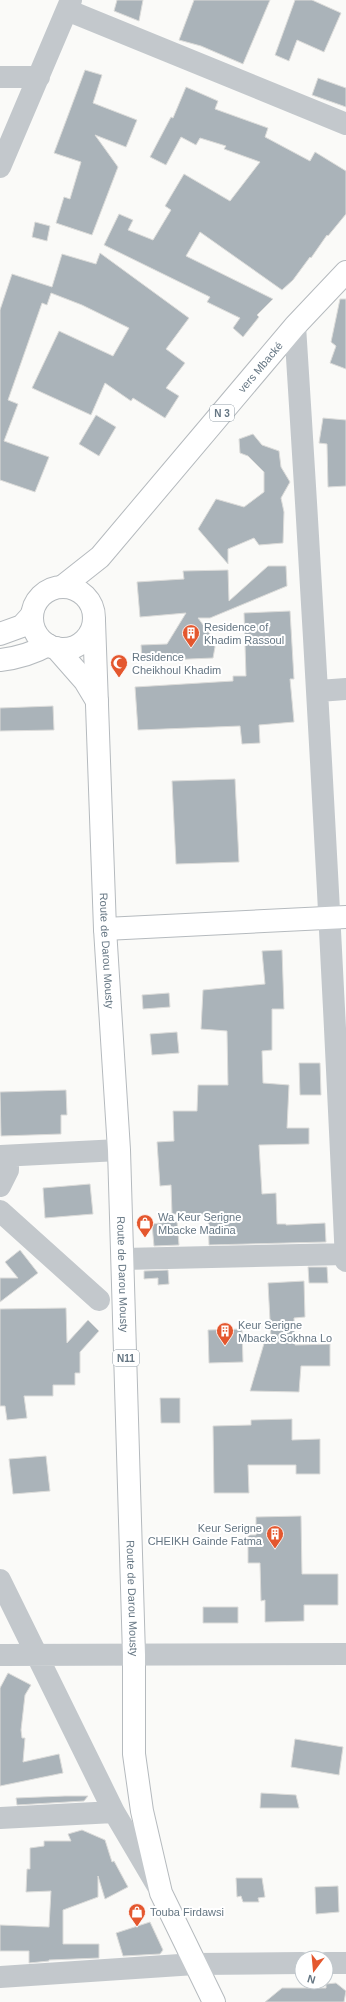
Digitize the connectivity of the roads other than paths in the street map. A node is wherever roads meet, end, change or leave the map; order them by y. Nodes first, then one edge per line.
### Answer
1 (69, 5) edge
2 (0, 77) edge
3 (40, 77) junction
4 (346, 124) edge
5 (0, 168) edge
6 (346, 272) edge
7 (295, 326) junction
8 (100, 557) junction
9 (62, 587) junction
10 (86, 596) junction
11 (32, 615) junction
12 (94, 621) junction
13 (0, 634) edge
14 (52, 647) junction
15 (0, 660) edge
16 (346, 689) edge
17 (319, 691) junction
18 (97, 700) junction
19 (338, 918) edge
20 (105, 929) junction
21 (120, 1150) junction
22 (344, 1151) edge
23 (4, 1156) edge
24 (0, 1186) edge
25 (0, 1211) edge
26 (346, 1254) edge
27 (123, 1259) junction
28 (346, 1261) edge
29 (99, 1300) dead end
30 (0, 1580) edge
31 (36, 1654) junction
32 (346, 1654) edge
33 (0, 1655) edge
34 (134, 1655) junction
35 (114, 1812) junction
36 (0, 1818) edge
37 (162, 1893) junction
38 (294, 1963) edge
39 (334, 1963) edge
40 (346, 1963) edge
41 (195, 1964) junction
42 (0, 1976) edge
43 (214, 2002) edge

1 - 3 street
1 - 4 street
2 - 3 street
3 - 5 street
6 - 7 main road, vers Mbacké / N 3
7 - 8 main road, vers Mbacké / N 3
7 - 17 street
8 - 9 main road, vers Mbacké / N 3
8 - 10 main road, vers Mbacké / N 3
9 - 10 main road
9 - 11 main road
10 - 12 main road
11 - 13 main road
11 - 14 main road
12 - 14 main road
12 - 18 main road, Route de Darou Mousty
14 - 15 main road
14 - 18 main road
16 - 17 street
17 - 19 street
18 - 20 main road, Route de Darou Mousty / N11
19 - 20 main road
19 - 22 street
20 - 21 main road, Route de Darou Mousty / N11
21 - 23 street
21 - 27 main road, Route de Darou Mousty / N11
22 - 26 street
23 - 24 street
25 - 29 street
26 - 27 street
26 - 28 street
27 - 34 main road, Route de Darou Mousty / N11
30 - 31 street
31 - 33 street
31 - 34 street
31 - 35 street
32 - 34 street
34 - 37 main road, Route de Darou Mousty / N11
35 - 36 street
35 - 37 street
37 - 41 main road, Route de Darou Mousty / N11
38 - 41 street
39 - 40 street
41 - 42 street
41 - 43 main road, Route de Darou Mousty / N11

